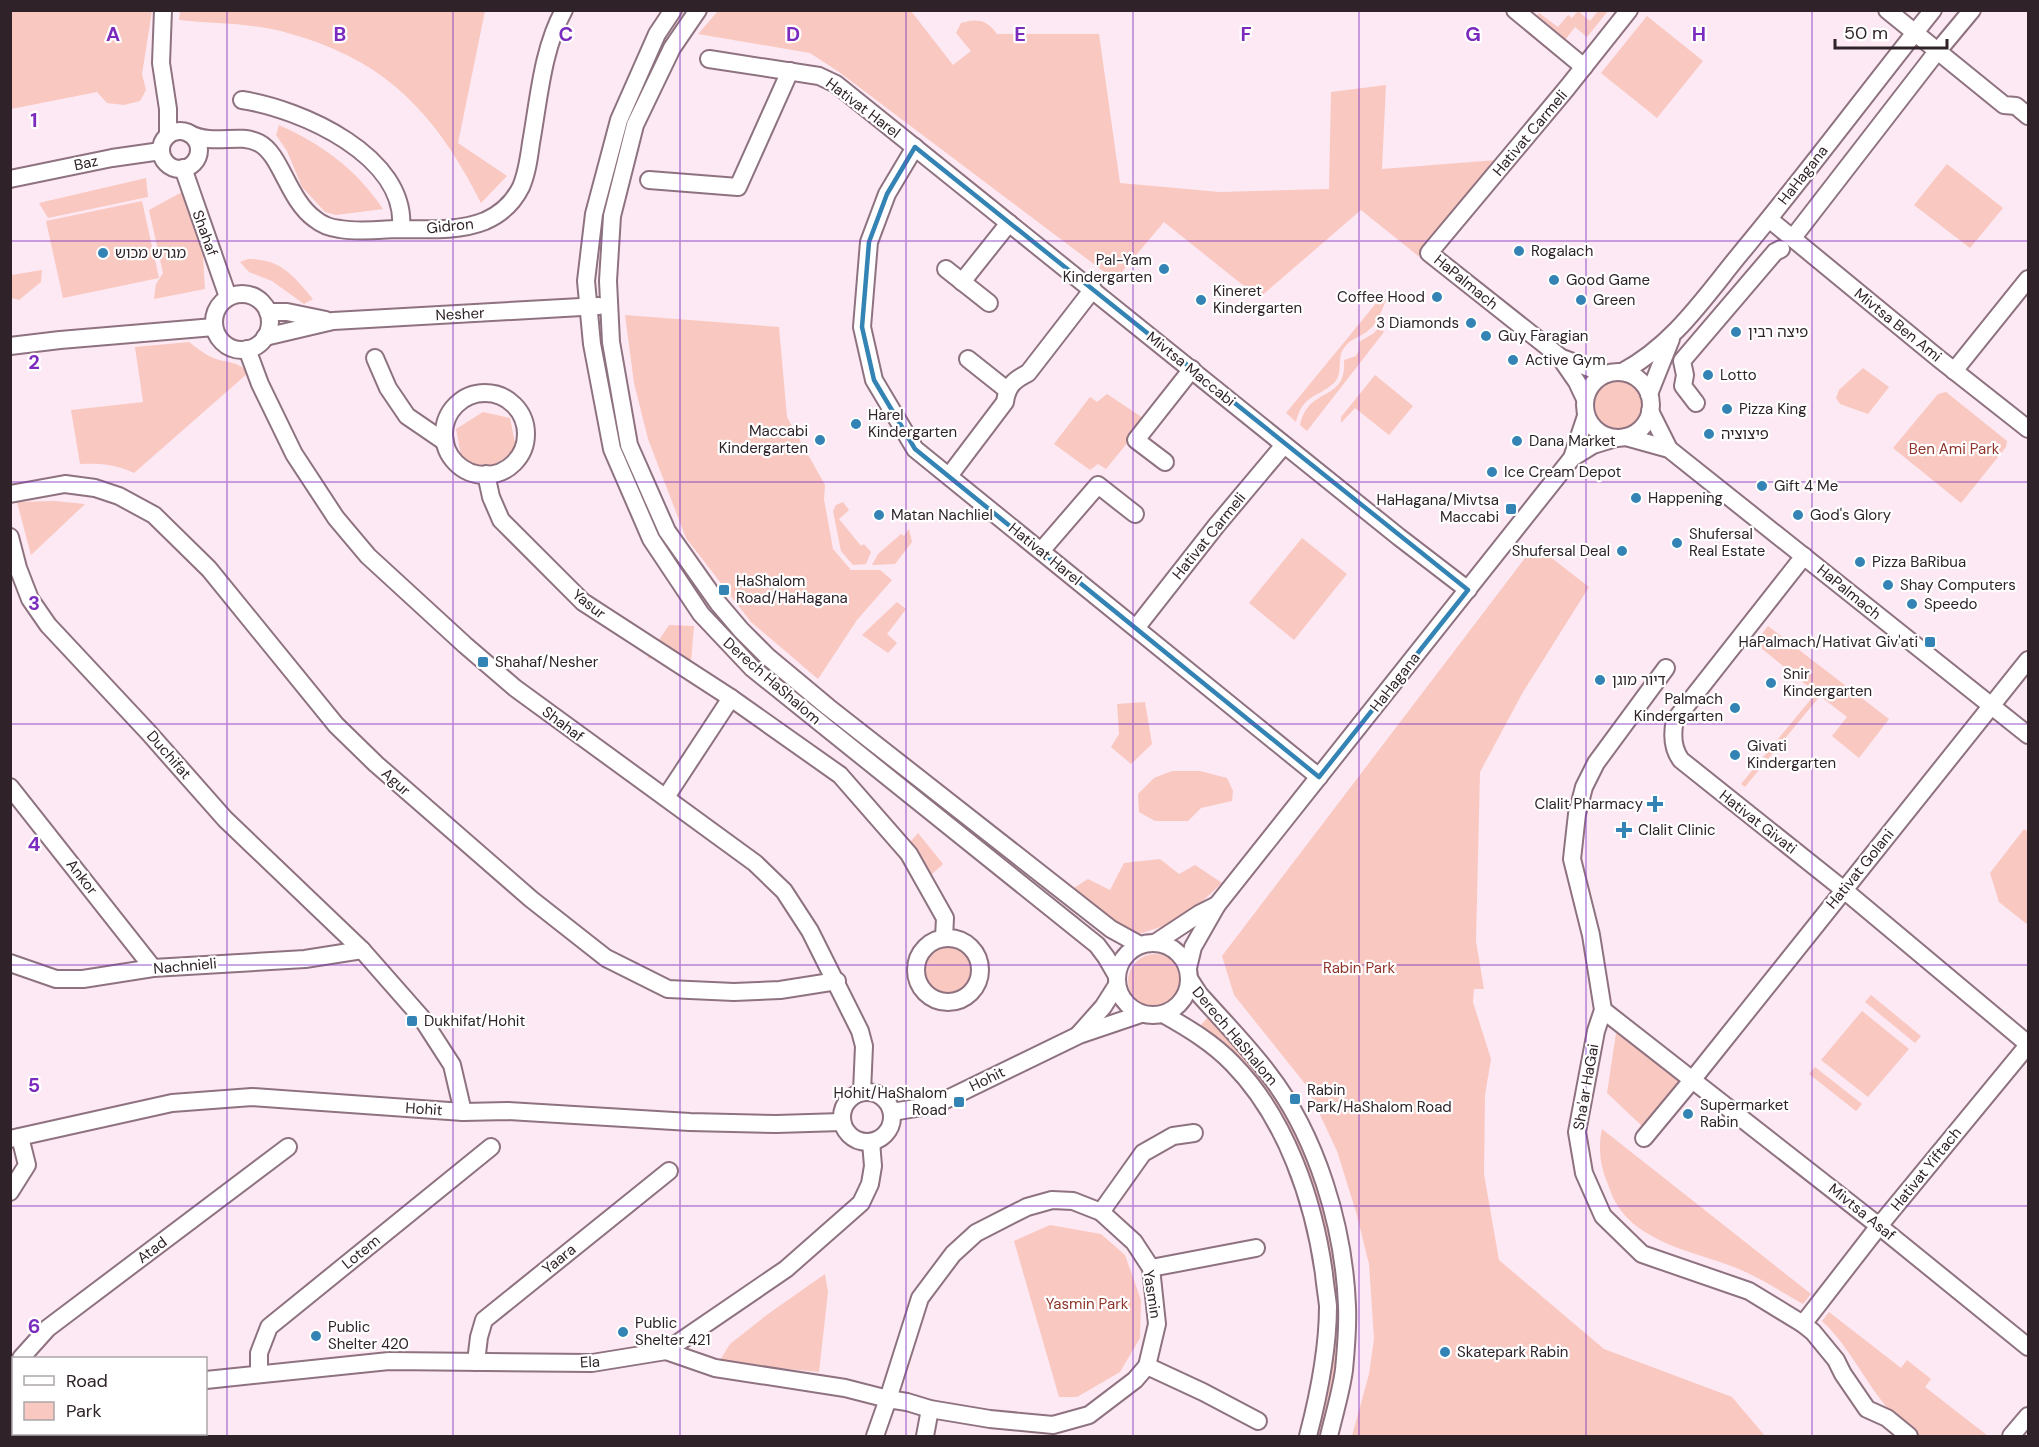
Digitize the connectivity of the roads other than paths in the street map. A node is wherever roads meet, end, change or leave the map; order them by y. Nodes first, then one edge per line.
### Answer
1 (163, 10) edge
2 (564, 10) edge
3 (673, 10) edge
4 (698, 10) edge
5 (1515, 10) edge
6 (1629, 10) edge
7 (1887, 10) edge
8 (1933, 10) edge
9 (1972, 10) edge
10 (1914, 34) junction
11 (709, 59) dead end
12 (1584, 67) junction
13 (790, 71) junction
14 (242, 100) dead end
15 (168, 109) junction
16 (2028, 117) edge
17 (186, 133) junction
18 (225, 140) junction
19 (165, 143) junction
20 (915, 147) junction
21 (190, 164) junction
22 (10, 179) edge
23 (649, 180) dead end
24 (1769, 219) junction
25 (1009, 223) junction
26 (401, 229) junction
27 (1795, 235) dead end
28 (1781, 249) dead end
29 (1429, 253) joint
30 (946, 269) dead end
31 (2028, 279) edge
32 (962, 282) junction
33 (1093, 289) junction
34 (228, 297) junction
35 (989, 303) dead end
36 (609, 305) junction
37 (588, 307) junction
38 (268, 312) junction
39 (333, 321) junction
40 (214, 327) junction
41 (265, 337) junction
42 (1671, 338) junction
43 (10, 346) edge
44 (247, 349) junction
45 (1559, 356) junction
46 (375, 357) dead end
47 (968, 359) dead end
48 (1192, 369) junction
49 (1954, 371) junction
50 (1614, 373) junction
51 (1006, 390) junction
52 (1649, 402) junction
53 (1696, 403) dead end
54 (1586, 407) junction
55 (2028, 429) edge
56 (1621, 438) junction
57 (445, 442) junction
58 (1284, 445) junction
59 (1670, 449) junction
60 (1572, 458) junction
61 (1165, 462) dead end
62 (486, 474) junction
63 (949, 477) junction
64 (10, 494) edge
65 (1135, 514) dead end
66 (10, 537) edge
67 (1041, 551) junction
68 (1804, 556) junction
69 (1468, 590) junction
70 (1136, 628) junction
71 (2028, 660) edge
72 (1666, 668) dead end
73 (730, 698) junction
74 (1991, 705) junction
75 (2028, 735) edge
76 (1319, 777) junction
77 (10, 787) edge
78 (666, 797) junction
79 (1844, 890) junction
80 (1217, 905) junction
81 (944, 938) dead end
82 (1147, 944) junction
83 (362, 950) junction
84 (10, 963) edge
85 (153, 968) junction
86 (1189, 974) junction
87 (837, 981) junction
88 (1117, 981) junction
89 (1603, 1010) junction
90 (1141, 1014) junction
91 (1163, 1014) junction
92 (1079, 1035) junction
93 (2028, 1044) edge
94 (1693, 1079) junction
95 (862, 1092) junction
96 (463, 1112) junction
97 (892, 1112) junction
98 (842, 1122) junction
99 (1194, 1133) dead end
100 (15, 1138) edge
101 (1644, 1138) dead end
102 (871, 1142) junction
103 (288, 1147) dead end
104 (491, 1147) dead end
105 (669, 1171) dead end
106 (10, 1192) edge
107 (1101, 1212) junction
108 (1879, 1226) junction
109 (1256, 1248) dead end
110 (1151, 1268) junction
111 (1803, 1324) junction
112 (2028, 1347) edge
113 (666, 1352) junction
114 (23, 1357) edge
115 (476, 1362) junction
116 (1147, 1366) junction
117 (259, 1373) junction
118 (207, 1380) edge
119 (888, 1399) junction
120 (930, 1409) junction
121 (2028, 1416) edge
122 (1258, 1421) dead end
123 (1053, 1431) edge
124 (875, 1437) edge
125 (925, 1437) edge
126 (1308, 1437) edge
127 (1329, 1437) edge
128 (1909, 1437) edge
129 (2011, 1437) edge

1 - 15 street
2 - 26 street, Gidron
3 - 37 street, Derech HaShalom
4 - 36 street, Derech HaShalom
5 - 12 street
6 - 12 street, Hativat Carmeli
7 - 10 street
8 - 10 street, HaHagana
9 - 27 street
10 - 16 street
10 - 24 street, HaHagana
11 - 13 street, Hativat Harel
12 - 29 street, Hativat Carmeli
13 - 20 street, Hativat Harel
13 - 23 street
14 - 26 street
15 - 17 street
15 - 19 street
17 - 18 street, Gidron
17 - 19 street
17 - 21 street
18 - 21 street
18 - 26 street, Gidron
19 - 21 street
19 - 22 street, Baz
20 - 25 street, Mivtsa Maccabi
20 - 63 street, Hativat Harel
21 - 34 street, Shahaf
24 - 42 street, HaHagana
24 - 49 street, Mivtsa Ben Ami
25 - 32 street
25 - 33 street, Mivtsa Maccabi
28 - 53 street
29 - 45 street, HaPalmach
30 - 32 street
31 - 49 street
32 - 35 street
33 - 48 street, Mivtsa Maccabi
33 - 51 street
34 - 38 street
34 - 40 street
36 - 37 street, Nesher
36 - 82 street, Derech HaShalom
37 - 39 street, Nesher
37 - 88 street, Derech HaShalom
38 - 39 street, Nesher
38 - 41 street
39 - 41 street, Nesher
40 - 43 street
40 - 44 street
41 - 44 street
42 - 50 street, HaHagana
42 - 52 street, HaHagana
44 - 78 street, Shahaf
45 - 50 street, HaPalmach
45 - 54 street, HaPalmach
46 - 57 street
47 - 51 street
48 - 58 street, Mivtsa Maccabi
48 - 61 street
49 - 55 street, Mivtsa Ben Ami
50 - 52 street
50 - 54 street
51 - 63 street
52 - 56 street
52 - 59 street, HaPalmach
54 - 56 street
54 - 60 street, HaHagana
56 - 59 street, HaPalmach
56 - 60 street, HaHagana
57 - 62 street
57 - 62 street
58 - 69 street, Mivtsa Maccabi
58 - 70 street, Hativat Carmeli
59 - 68 street, HaPalmach
60 - 69 street, HaHagana
62 - 73 street, Yasur
63 - 67 street, Hativat Harel
64 - 87 street, Agur
65 - 67 street
66 - 83 street, Duchifat
67 - 70 street, Hativat Harel
68 - 74 street, HaPalmach
68 - 79 street, Hativat Givati
69 - 76 street, HaHagana
70 - 76 street, Hativat Harel
71 - 74 street, Hativat Golani
72 - 89 street, Sha'ar HaGai
73 - 78 street
73 - 81 street, Yasur
74 - 75 street, HaPalmach
74 - 79 street, Hativat Golani
76 - 80 street, HaHagana
77 - 85 street, Ankor
78 - 87 street, Shahaf
79 - 93 street, Hativat Givati
79 - 94 street, Hativat Golani
80 - 82 street, HaHagana
80 - 86 street, HaHagana
82 - 86 street
82 - 88 street
83 - 85 street, Nachnieli
83 - 96 street, Duchifat
84 - 85 street, Nachnieli
86 - 91 street
86 - 127 street, Derech HaShalom
87 - 95 street, Shahaf
88 - 90 street
88 - 92 street, Hohit
89 - 94 street, Mivtsa Asaf
89 - 111 street, Sha'ar HaGai
90 - 91 street
90 - 92 street, Hohit
91 - 126 street, Derech HaShalom
92 - 97 street, Hohit
93 - 108 street, Hativat Yiftach
94 - 101 street
94 - 108 street, Mivtsa Asaf
95 - 97 street
95 - 98 street
96 - 98 street, Hohit
96 - 100 street, Hohit
97 - 102 street
98 - 102 street
99 - 107 street
100 - 106 street
102 - 113 street, Ela
103 - 114 street, Atad
104 - 117 street, Lotem
105 - 115 street, Yaara
107 - 110 street, Yasmin
107 - 119 street, Yasmin
108 - 111 street, Hativat Yiftach
108 - 112 street, Mivtsa Asaf
109 - 110 street
110 - 116 street, Yasmin
111 - 128 street, Sha'ar HaGai
113 - 115 street, Ela
113 - 119 street
115 - 117 street, Ela
116 - 122 street
116 - 123 street
117 - 118 street, Ela
119 - 120 street
119 - 124 street, Yasmin
120 - 123 street
120 - 125 street
121 - 129 street

